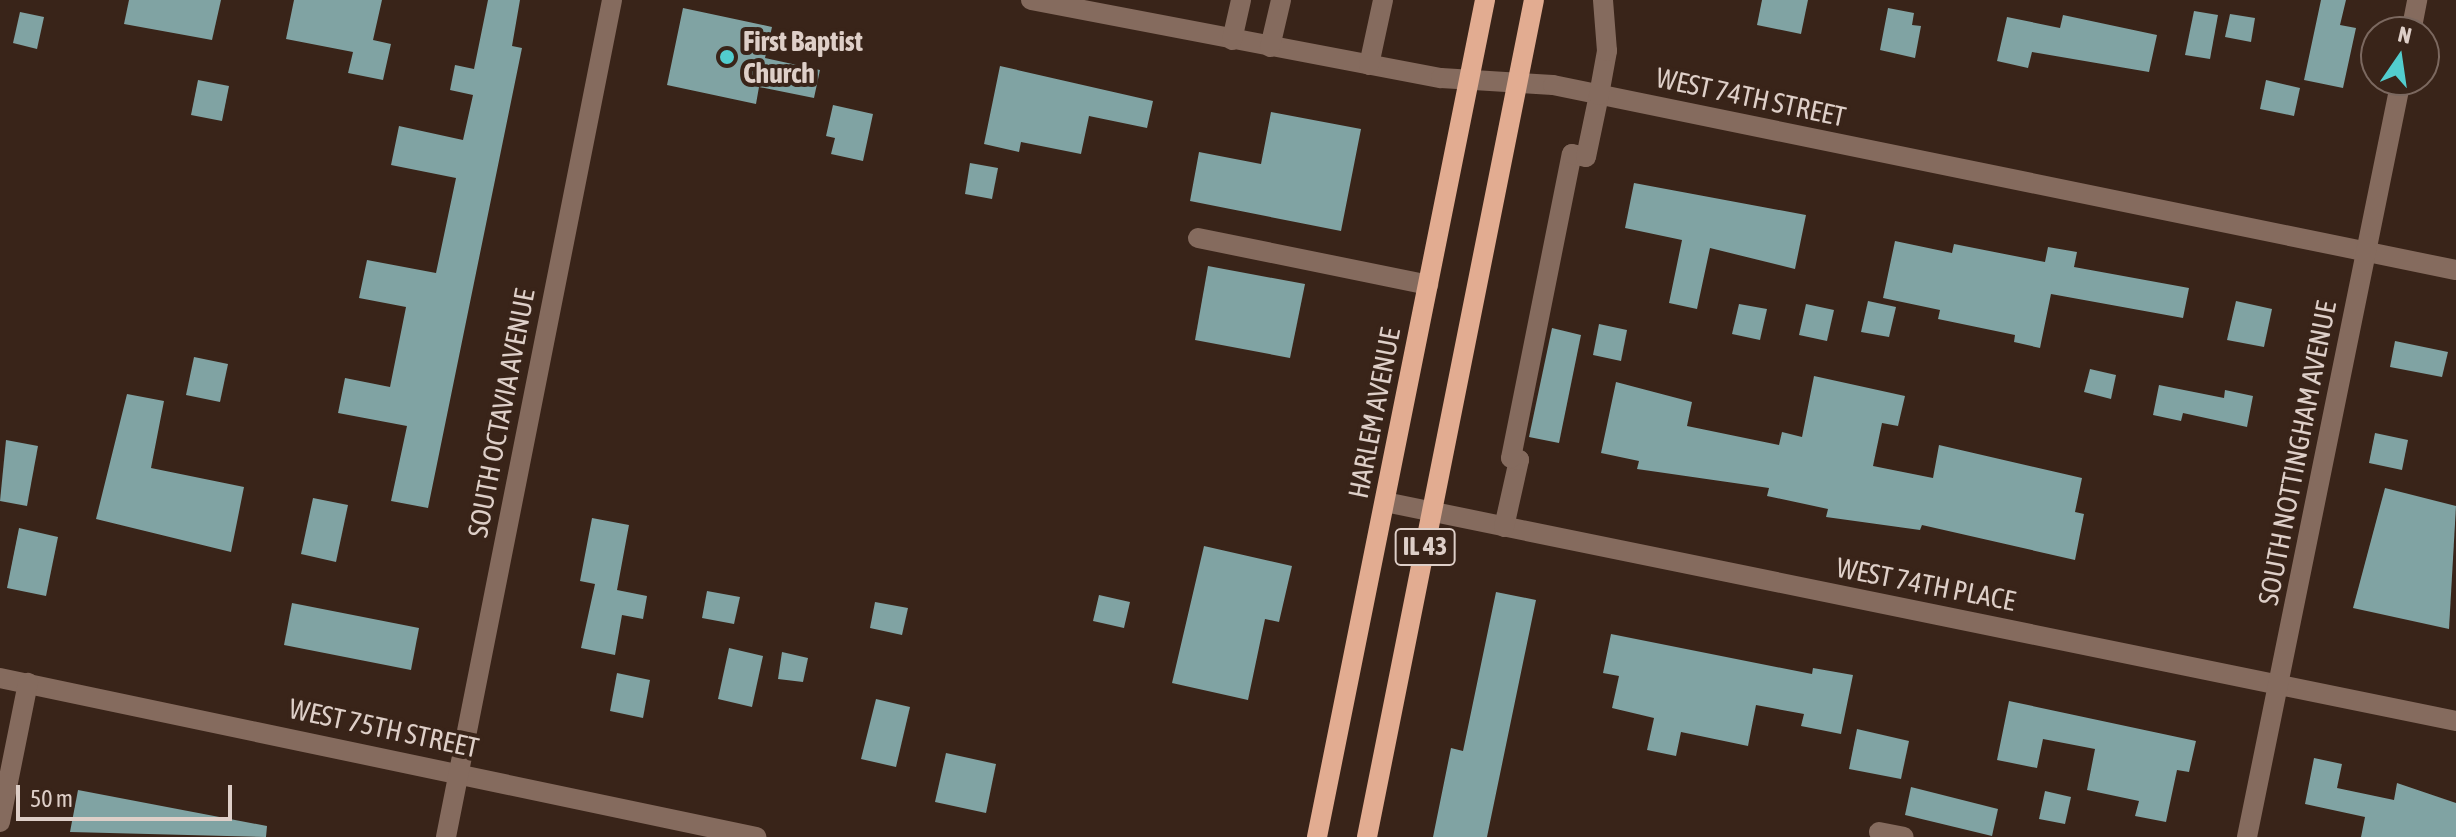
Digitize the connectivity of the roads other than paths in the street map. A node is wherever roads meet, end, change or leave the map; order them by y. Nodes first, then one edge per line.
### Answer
1 (612, 0) edge
2 (1241, 0) edge
3 (1281, 0) edge
4 (1383, 0) edge
5 (1485, 0) edge
6 (1534, 0) edge
7 (1603, 0) edge
8 (1043, 1) edge
9 (1232, 40) junction
10 (1270, 47) junction
11 (1369, 65) junction
12 (1469, 81) junction
13 (1517, 84) junction
14 (1599, 95) junction
15 (2398, 96) edge
16 (1198, 238) dead end
17 (2366, 251) junction
18 (2456, 270) edge
19 (1428, 285) junction
20 (1385, 502) junction
21 (1432, 512) junction
22 (1504, 527) junction
23 (0, 678) edge
24 (28, 683) junction
25 (2278, 684) junction
26 (2456, 721) edge
27 (459, 772) junction
28 (0, 822) edge
29 (1879, 832) dead end
30 (446, 837) edge
31 (756, 837) edge
32 (1317, 837) edge
33 (1367, 837) edge
34 (1904, 837) edge
35 (2247, 837) edge

1 - 27 street, SOUTH OCTAVIA AVENUE
2 - 9 street
3 - 10 street
4 - 11 street
5 - 12 main road, HARLEM AVENUE / IL 43
6 - 13 main road, IL 43
7 - 14 street
8 - 9 street, WEST 74TH STREET
9 - 10 street, WEST 74TH STREET
10 - 11 street, WEST 74TH STREET
11 - 12 street, WEST 74TH STREET
12 - 13 street, WEST 74TH STREET
12 - 19 main road, HARLEM AVENUE / IL 43
13 - 14 street, WEST 74TH STREET
13 - 21 main road, IL 43
14 - 17 street, WEST 74TH STREET
14 - 22 street
15 - 17 street, SOUTH NOTTINGHAM AVENUE
16 - 19 street
17 - 18 street, WEST 74TH STREET
17 - 25 street, SOUTH NOTTINGHAM AVENUE
19 - 20 main road, HARLEM AVENUE / IL 43
20 - 21 street, WEST 74TH PLACE
20 - 32 main road, HARLEM AVENUE / IL 43
21 - 22 street, WEST 74TH PLACE
21 - 33 main road, IL 43
22 - 25 street, WEST 74TH PLACE
23 - 24 street, WEST 75TH STREET
24 - 27 street, WEST 75TH STREET
24 - 28 street
25 - 26 street, WEST 74TH PLACE
25 - 35 street, SOUTH NOTTINGHAM AVENUE
27 - 30 street, SOUTH OCTAVIA AVENUE
27 - 31 street, WEST 75TH STREET
29 - 34 street

